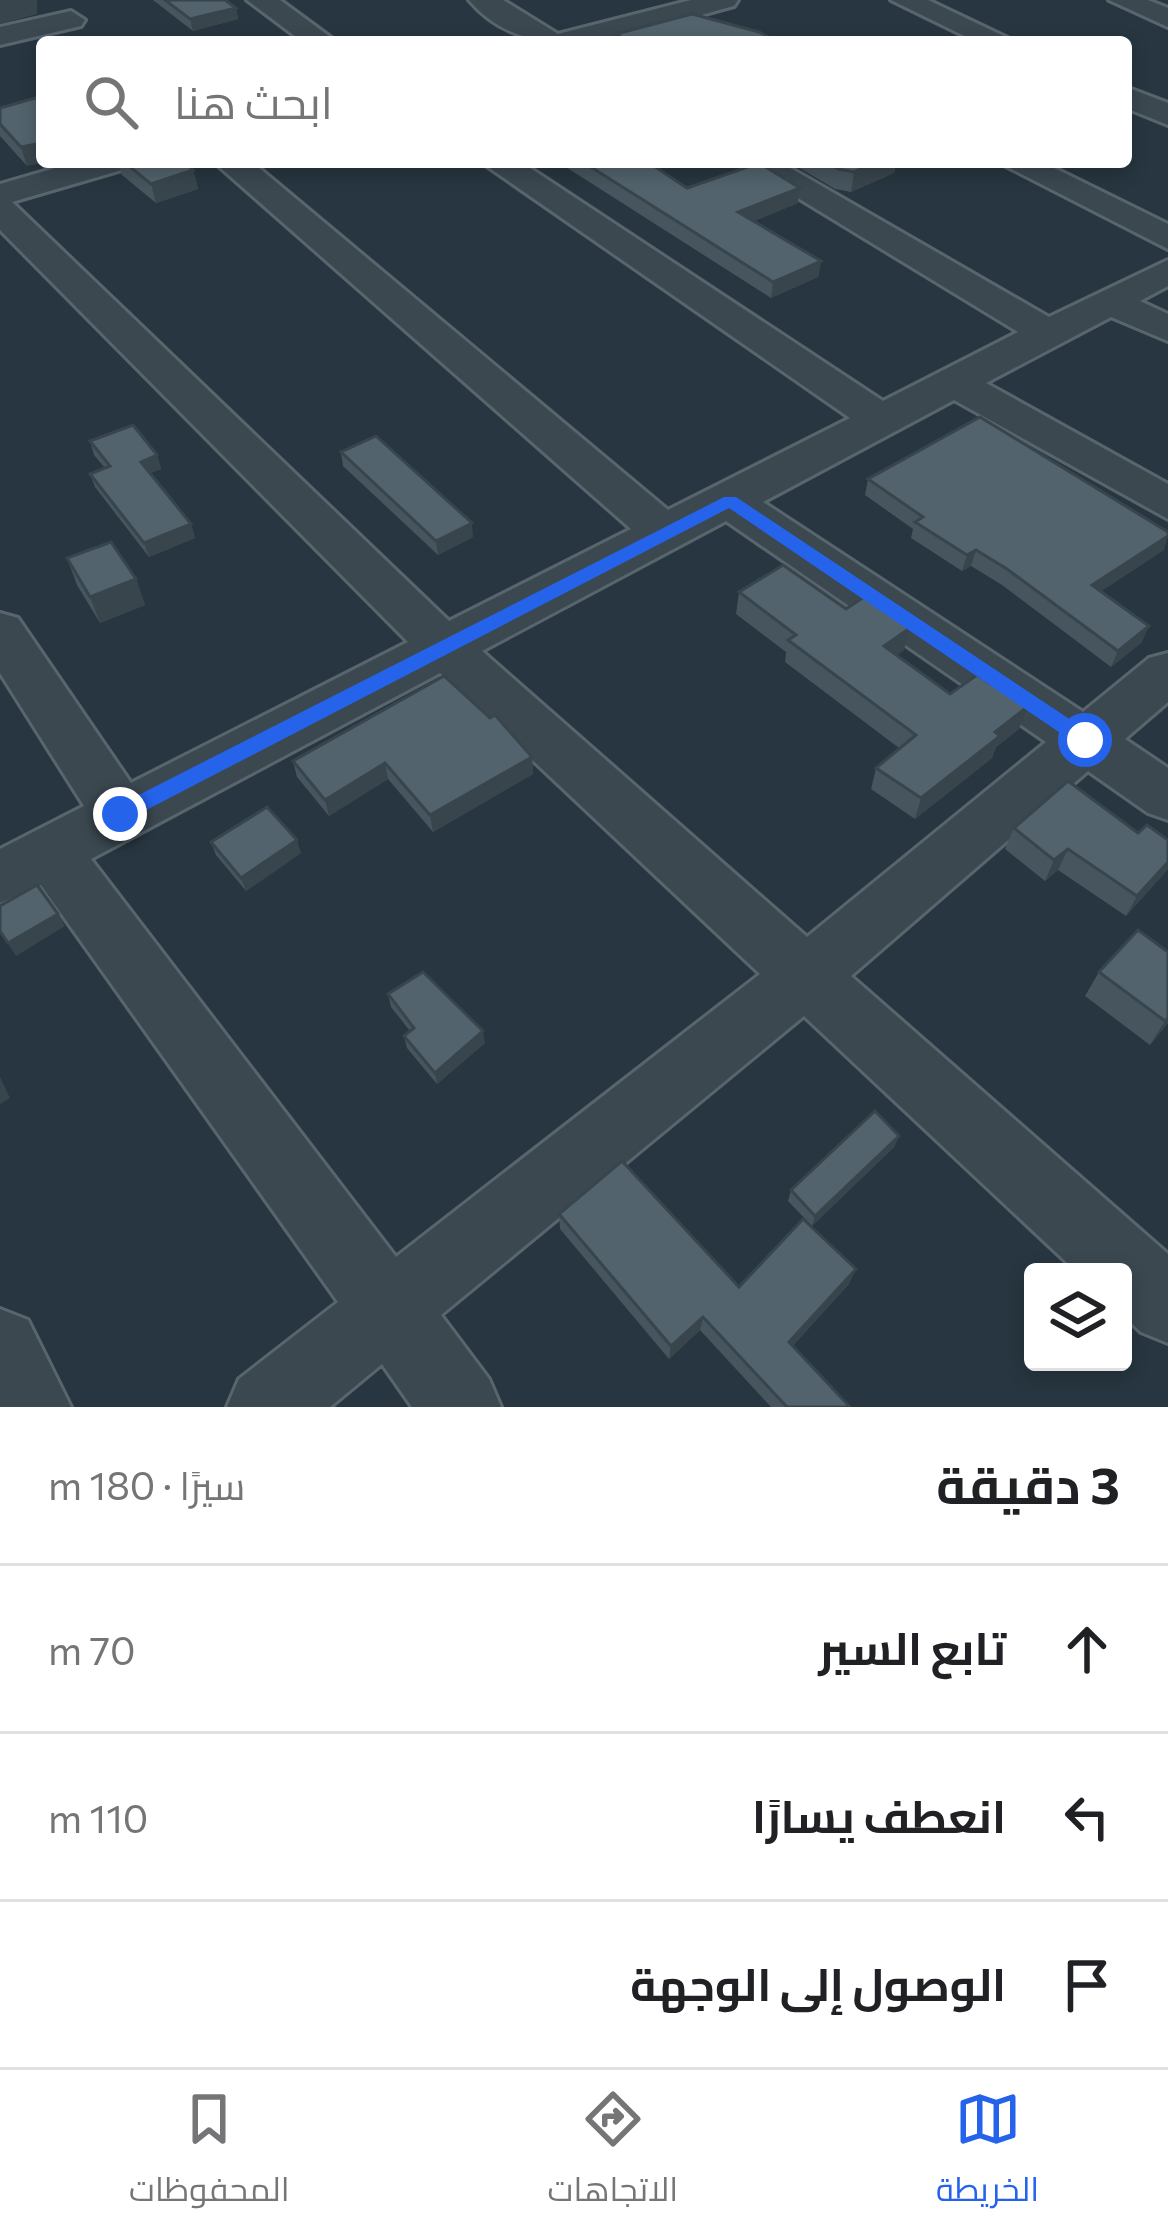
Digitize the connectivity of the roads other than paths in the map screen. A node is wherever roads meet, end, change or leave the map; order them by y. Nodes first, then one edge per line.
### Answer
1 (261, 0) edge
2 (483, 0) edge
3 (905, 0) edge
4 (1123, 0) edge
5 (713, 8) edge
6 (60, 10) edge
7 (1168, 18) edge
8 (0, 36) edge
9 (89, 36) edge
10 (313, 36) edge
11 (545, 36) edge
12 (583, 36) edge
13 (987, 36) edge
14 (1132, 99) edge
15 (1168, 115) edge
16 (92, 168) edge
17 (238, 168) edge
18 (507, 168) edge
19 (766, 168) edge
20 (1027, 168) edge
21 (0, 195) edge
22 (0, 210) edge
23 (1168, 238) edge
24 (1168, 272) edge
25 (1111, 302) junction
26 (1168, 329) edge
27 (1050, 334) junction
28 (956, 384) junction
29 (885, 422) junction
30 (730, 501) junction
31 (1168, 505) edge
32 (664, 532) junction
33 (0, 631) edge
34 (443, 646) junction
35 (1168, 672) edge
36 (1085, 740) junction
37 (1168, 797) edge
38 (120, 814) junction
39 (26, 865) edge
40 (808, 974) junction
41 (1168, 1305) edge
42 (386, 1308) junction
43 (0, 1348) edge
44 (32, 1407) edge
45 (267, 1407) edge
46 (461, 1407) edge

1 - 10 street
2 - 11 street
3 - 13 street
4 - 7 street
5 - 12 street
6 - 8 street
6 - 9 street
14 - 15 street
16 - 21 street
17 - 32 street
18 - 29 street
19 - 27 street
20 - 23 street
22 - 34 street
24 - 25 street
25 - 26 street
25 - 27 street
27 - 28 street
28 - 29 street
28 - 31 street
29 - 30 street
30 - 32 street
30 - 36 street
32 - 34 street
33 - 38 street
34 - 38 street
34 - 40 street
35 - 36 street
36 - 37 street
36 - 40 street
38 - 39 street
39 - 42 street
40 - 41 street
40 - 42 street
42 - 45 street
42 - 46 street
43 - 44 street

